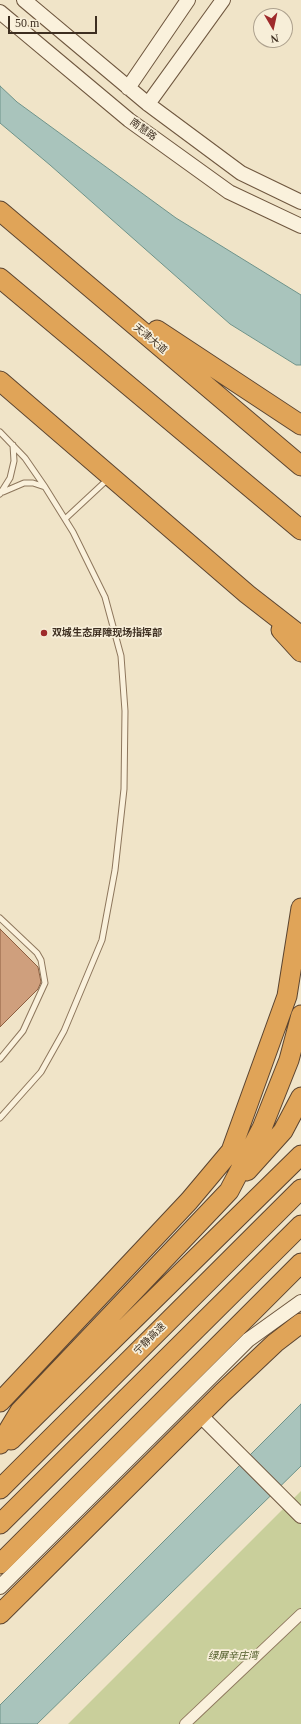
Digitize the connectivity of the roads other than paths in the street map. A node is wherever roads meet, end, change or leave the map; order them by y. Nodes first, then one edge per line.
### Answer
1 (24, 0) edge
2 (188, 0) edge
3 (222, 0) edge
4 (0, 12) edge
5 (128, 88) junction
6 (148, 104) junction
7 (301, 202) edge
8 (0, 211) edge
9 (301, 226) edge
10 (0, 278) edge
11 (84, 283) junction
12 (0, 381) edge
13 (301, 425) edge
14 (0, 432) edge
15 (14, 445) junction
16 (301, 466) edge
17 (111, 476) junction
18 (46, 487) junction
19 (1, 493) edge
20 (65, 519) junction
21 (301, 530) edge
22 (247, 594) junction
23 (301, 636) edge
24 (301, 652) edge
25 (301, 908) edge
26 (0, 918) edge
27 (301, 1014) edge
28 (1, 1056) edge
29 (301, 1097) edge
30 (0, 1118) edge
31 (301, 1155) edge
32 (301, 1189) edge
33 (229, 1191) junction
34 (301, 1226) edge
35 (301, 1263) edge
36 (301, 1302) edge
37 (301, 1322) edge
38 (0, 1402) edge
39 (200, 1415) junction
40 (0, 1444) edge
41 (0, 1450) edge
42 (0, 1489) edge
43 (301, 1516) edge
44 (0, 1524) edge
45 (0, 1564) edge
46 (0, 1587) edge
47 (1, 1613) edge
48 (301, 1614) edge
49 (185, 1724) edge

1 - 5 street
2 - 5 street
3 - 6 street
4 - 9 street, 南慧路
5 - 6 street
6 - 7 street
8 - 11 highway, 天津大道
10 - 21 highway
11 - 13 highway
11 - 16 highway, 天津大道
12 - 17 highway
14 - 15 lane
15 - 18 lane
15 - 19 lane
17 - 20 lane
17 - 22 highway
18 - 19 lane
18 - 20 lane
20 - 30 lane
22 - 23 highway
22 - 24 highway
25 - 38 highway
26 - 28 lane
27 - 33 highway
29 - 33 highway
31 - 41 highway
32 - 42 highway, 宁静高速
33 - 40 highway
34 - 44 highway
35 - 45 highway
36 - 46 street
37 - 39 highway
39 - 43 street
39 - 47 highway
48 - 49 street

